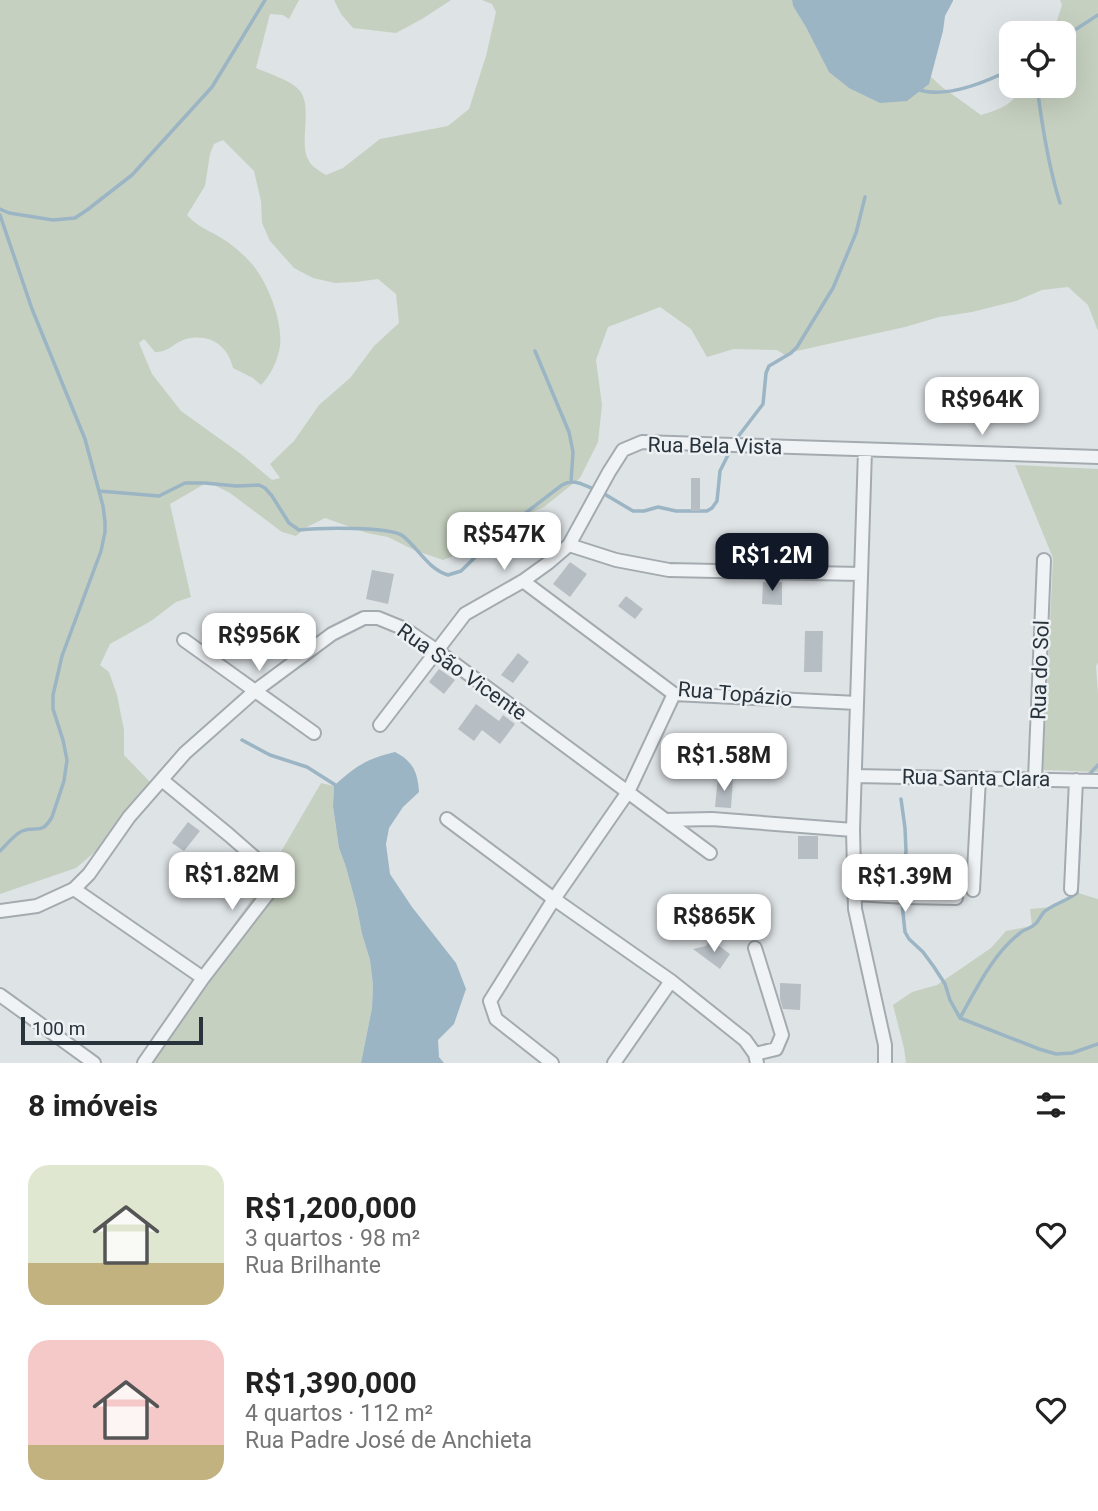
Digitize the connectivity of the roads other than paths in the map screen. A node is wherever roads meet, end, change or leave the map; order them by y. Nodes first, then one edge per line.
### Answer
1 (865, 450) junction
2 (1098, 457) edge
3 (569, 545) junction
4 (1044, 561) dead end
5 (861, 574) junction
6 (523, 581) junction
7 (184, 640) dead end
8 (436, 650) junction
9 (255, 691) junction
10 (674, 694) junction
11 (857, 703) junction
12 (380, 725) dead end
13 (314, 733) dead end
14 (855, 776) junction
15 (979, 778) junction
16 (1035, 779) junction
17 (162, 780) junction
18 (1076, 780) junction
19 (1098, 781) edge
20 (628, 792) junction
21 (447, 819) dead end
22 (666, 820) junction
23 (853, 830) junction
24 (710, 853) dead end
25 (74, 889) junction
26 (1071, 889) dead end
27 (973, 890) dead end
28 (855, 894) junction
29 (956, 898) dead end
30 (554, 899) junction
31 (0, 911) edge
32 (755, 948) dead end
33 (203, 978) junction
34 (671, 981) junction
35 (0, 995) edge
36 (756, 1058) edge
37 (94, 1063) edge
38 (144, 1063) edge
39 (552, 1063) edge
40 (614, 1063) edge
41 (885, 1063) edge

1 - 2 street, Rua Bela Vista
1 - 3 street, Rua Bela Vista
1 - 5 street
3 - 5 street
3 - 6 street, Rua Bela Vista
4 - 16 street, Rua do Sol
5 - 11 street
6 - 8 street, Rua Bela Vista
6 - 10 street, Rua Topázio
7 - 9 street
8 - 9 street, Rua São Vicente
8 - 12 street, Rua Bela Vista
8 - 20 street, Rua São Vicente
9 - 13 street
9 - 17 street, Rua São Vicente
10 - 11 street, Rua Topázio
10 - 20 street
11 - 14 street
14 - 15 street, Rua Santa Clara
14 - 23 street
15 - 16 street, Rua Santa Clara
15 - 27 street
16 - 18 street, Rua Santa Clara
17 - 25 street
17 - 33 street
18 - 19 street, Rua Santa Clara
18 - 26 street
20 - 22 street, Rua São Vicente
20 - 30 street
21 - 30 street
22 - 23 street
22 - 24 street, Rua São Vicente
23 - 28 street
25 - 31 street
25 - 33 street
28 - 29 street
28 - 41 street
30 - 34 street
30 - 39 street
32 - 36 street
33 - 38 street
34 - 36 street
34 - 40 street
35 - 37 street

